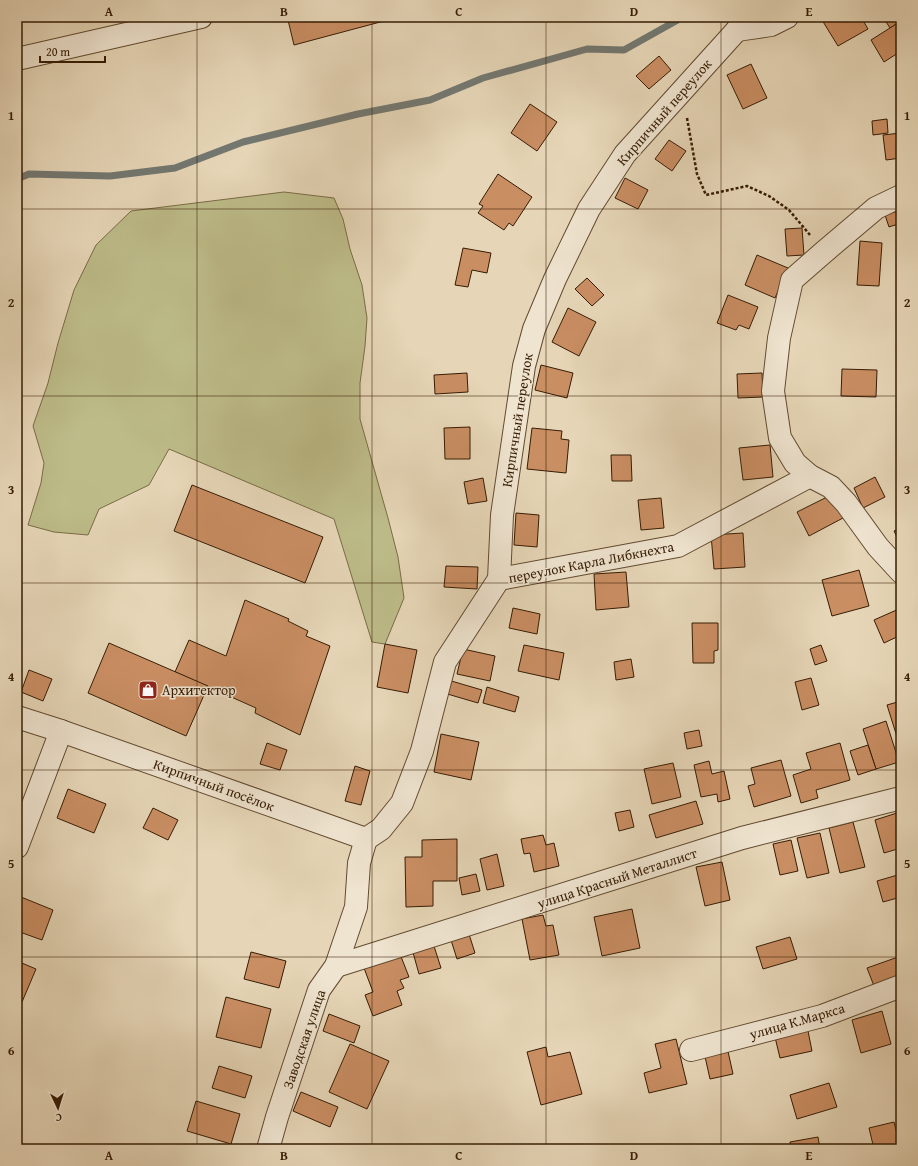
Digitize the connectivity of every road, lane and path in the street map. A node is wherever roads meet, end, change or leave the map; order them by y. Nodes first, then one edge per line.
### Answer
1 (201, 17) edge
2 (787, 17) edge
3 (731, 23) edge
4 (17, 59) edge
5 (680, 93) junction
6 (901, 196) edge
7 (824, 252) junction
8 (810, 476) junction
9 (901, 572) edge
10 (499, 579) junction
11 (17, 717) edge
12 (61, 731) junction
13 (901, 798) edge
14 (366, 839) junction
15 (17, 847) edge
16 (336, 966) junction
17 (901, 986) edge
18 (691, 1050) dead end
19 (268, 1149) edge

1 - 4 street
2 - 3 street
3 - 5 street, Кирпичный переулок
5 - 7 path
5 - 10 street, Кирпичный переулок
6 - 7 street
7 - 8 street
8 - 9 street
8 - 10 street, переулок Карла Либкнехта
10 - 14 street, Кирпичный переулок
11 - 12 street, Кирпичный посёлок
12 - 14 street, Кирпичный посёлок
12 - 15 street
13 - 16 street, улица Красный Металлист
14 - 16 street, Заводская улица
16 - 19 street, Заводская улица
17 - 18 street, улица К.Маркса

